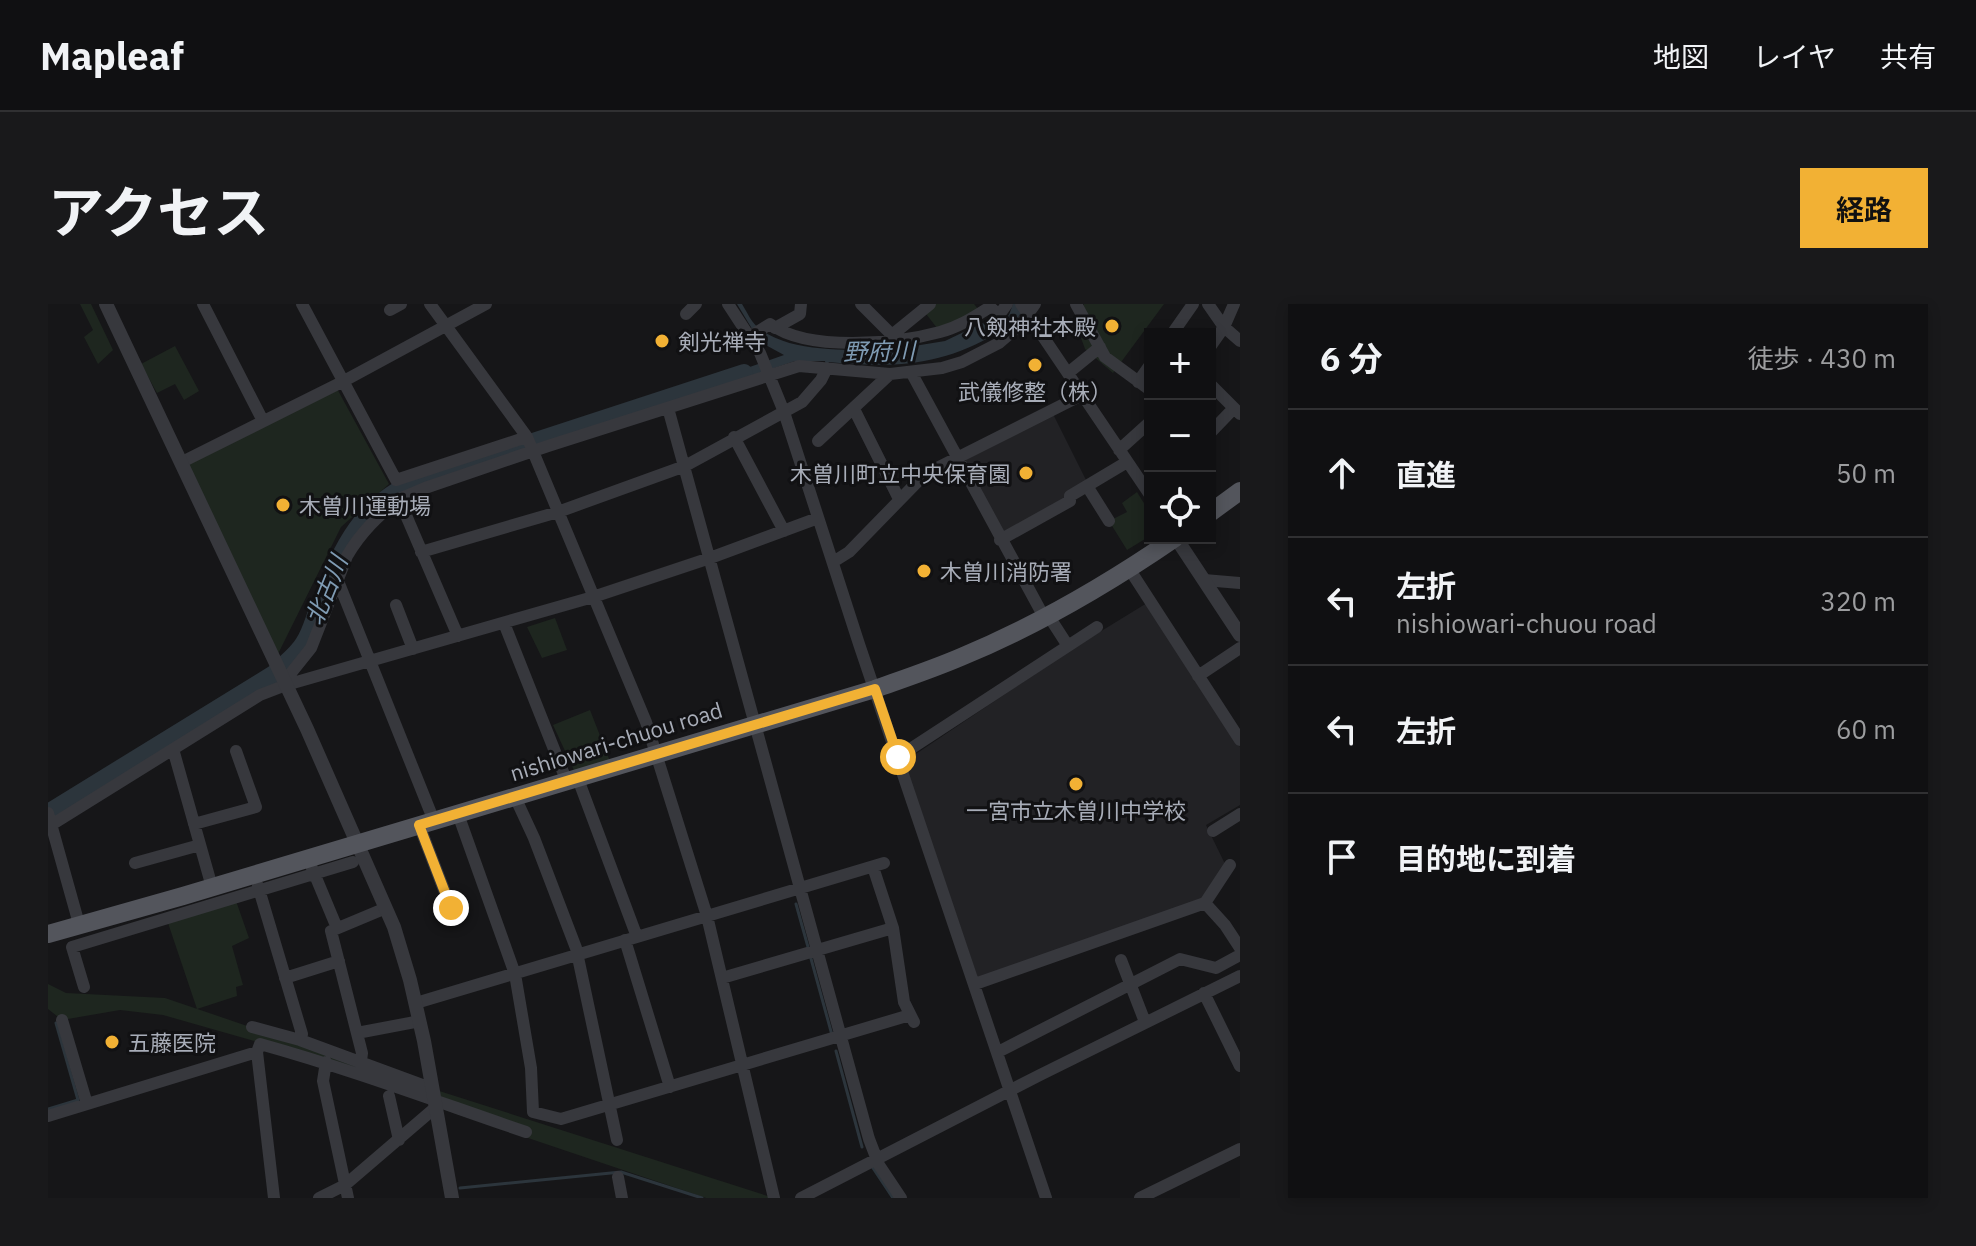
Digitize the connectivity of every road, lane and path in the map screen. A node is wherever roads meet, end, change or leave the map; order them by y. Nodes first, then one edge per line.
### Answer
1 (106, 304) edge
2 (203, 304) edge
3 (430, 304) edge
4 (486, 304) edge
5 (696, 304) edge
6 (728, 304) edge
7 (801, 304) edge
8 (861, 304) edge
9 (930, 304) edge
10 (1007, 304) edge
11 (1076, 304) edge
12 (1193, 304) edge
13 (1208, 304) edge
14 (1234, 304) edge
15 (306, 306) edge
16 (1028, 308) edge
17 (686, 314) dead end
18 (448, 326) junction
19 (770, 327) junction
20 (1224, 327) junction
21 (1176, 328) edge
22 (751, 335) junction
23 (892, 338) junction
24 (1216, 338) edge
25 (1240, 341) edge
26 (1100, 347) junction
27 (768, 370) junction
28 (826, 370) junction
29 (911, 372) junction
30 (1068, 373) junction
31 (890, 374) junction
32 (1144, 374) edge
33 (342, 382) junction
34 (1138, 382) junction
35 (1144, 386) edge
36 (1216, 390) edge
37 (1082, 395) junction
38 (668, 408) junction
39 (854, 409) junction
40 (1237, 411) edge
41 (784, 412) junction
42 (263, 421) junction
43 (1144, 427) edge
44 (1216, 428) edge
45 (734, 437) junction
46 (818, 441) dead end
47 (530, 444) junction
48 (1119, 450) junction
49 (956, 457) junction
50 (182, 462) junction
51 (1127, 462) junction
52 (685, 466) junction
53 (1144, 484) edge
54 (1087, 486) junction
55 (1240, 491) edge
56 (899, 499) junction
57 (401, 503) junction
58 (1216, 509) edge
59 (558, 512) junction
60 (818, 518) junction
61 (1109, 521) dead end
62 (784, 531) junction
63 (1000, 540) junction
64 (1167, 544) edge
65 (1180, 544) edge
66 (421, 552) junction
67 (710, 558) junction
68 (833, 562) junction
69 (352, 563) dead end
70 (1130, 570) junction
71 (1204, 580) junction
72 (338, 581) junction
73 (1240, 583) edge
74 (593, 597) junction
75 (396, 605) dead end
76 (1046, 616) junction
77 (504, 623) junction
78 (1097, 627) dead end
79 (1240, 635) edge
80 (458, 636) junction
81 (1068, 646) junction
82 (1240, 648) edge
83 (413, 649) junction
84 (370, 661) junction
85 (1198, 676) junction
86 (288, 680) junction
87 (875, 689) junction
88 (754, 725) junction
89 (1240, 740) edge
90 (173, 749) junction
91 (236, 751) dead end
92 (657, 756) junction
93 (898, 757) junction
94 (573, 780) junction
95 (515, 797) junction
96 (458, 814) junction
97 (1240, 814) edge
98 (49, 821) edge
99 (427, 823) junction
100 (194, 824) junction
101 (1213, 831) dead end
102 (359, 842) junction
103 (200, 845) junction
104 (353, 862) dead end
105 (135, 863) dead end
106 (1230, 865) dead end
107 (311, 866) junction
108 (257, 883) junction
109 (212, 887) junction
110 (800, 890) junction
111 (1205, 903) junction
112 (185, 904) junction
113 (386, 908) junction
114 (451, 908) dead end
115 (707, 916) junction
116 (79, 924) junction
117 (337, 928) junction
118 (893, 928) junction
119 (48, 934) edge
120 (631, 938) junction
121 (1240, 948) edge
122 (817, 950) junction
123 (577, 954) junction
124 (1240, 955) edge
125 (1121, 960) dead end
126 (339, 961) junction
127 (515, 974) junction
128 (1240, 976) edge
129 (285, 978) junction
130 (722, 978) junction
131 (975, 984) junction
132 (1131, 985) junction
133 (84, 987) dead end
134 (1204, 993) junction
135 (416, 1003) junction
136 (62, 1020) dead end
137 (420, 1021) junction
138 (1145, 1022) junction
139 (252, 1027) dead end
140 (357, 1033) junction
141 (300, 1040) junction
142 (842, 1040) junction
143 (257, 1052) junction
144 (998, 1052) junction
145 (361, 1061) junction
146 (326, 1062) junction
147 (1240, 1066) edge
148 (745, 1068) junction
149 (670, 1087) junction
150 (1010, 1091) junction
151 (389, 1096) dead end
152 (434, 1099) junction
153 (87, 1104) junction
154 (610, 1109) junction
155 (48, 1116) edge
156 (526, 1132) dead end
157 (399, 1140) junction
158 (617, 1140) dead end
159 (1240, 1149) edge
160 (876, 1159) junction
161 (618, 1177) dead end
162 (347, 1192) edge
163 (274, 1198) edge
164 (319, 1198) edge
165 (452, 1198) edge
166 (622, 1198) edge
167 (774, 1198) edge
168 (801, 1198) edge
169 (901, 1198) edge
170 (1046, 1198) edge
171 (1140, 1198) edge

1 - 50 street
2 - 42 street
3 - 18 street
4 - 18 street
5 - 17 street
6 - 22 street
7 - 19 street
8 - 23 street
9 - 23 street
10 - 23 street
11 - 26 street
12 - 21 street
13 - 20 street
14 - 20 street
15 - 33 street
16 - 29 street
16 - 30 street
18 - 33 street
18 - 47 street
19 - 22 street
19 - 23 street
20 - 24 street
20 - 25 street
22 - 27 street
26 - 30 street
26 - 34 street
27 - 28 street
27 - 38 street
27 - 41 street
28 - 31 street
28 - 41 street
29 - 31 street
29 - 49 street
30 - 37 street
31 - 39 street
32 - 34 street
33 - 42 street
33 - 47 street
34 - 35 street
36 - 40 street
37 - 48 street
37 - 49 street
38 - 47 street
38 - 52 street
39 - 46 street
39 - 56 street
40 - 44 street
41 - 45 street
41 - 60 street
42 - 50 street
43 - 48 street
45 - 52 street
45 - 62 street
47 - 57 street
47 - 59 street
48 - 51 street
49 - 56 street
49 - 63 street
50 - 86 street
51 - 53 street
51 - 54 street
52 - 59 street
52 - 67 street
54 - 61 street
54 - 63 street
55 - 58 main road
56 - 68 street
57 - 66 street
57 - 69 street
57 - 72 street
59 - 66 street
59 - 74 street
60 - 62 street
60 - 68 street
62 - 67 street
63 - 76 street
64 - 70 main road, nishiowari-chuou road
65 - 71 street
66 - 80 street
67 - 74 street
67 - 88 street
68 - 87 street
70 - 76 main road, nishiowari-chuou road
70 - 85 street
71 - 73 street
71 - 79 street
72 - 84 street
72 - 86 street
74 - 77 street
74 - 92 street
75 - 83 street
76 - 81 street
76 - 87 main road, nishiowari-chuou road
77 - 80 street
77 - 94 street
78 - 81 street
80 - 83 street
81 - 93 street
82 - 85 street
83 - 84 street
84 - 86 street
84 - 99 street
85 - 89 street
86 - 90 street
86 - 102 street
87 - 88 main road, nishiowari-chuou road
87 - 93 street
88 - 92 main road, nishiowari-chuou road
88 - 110 street
90 - 98 street
90 - 100 street
91 - 100 street
92 - 94 main road, nishiowari-chuou road
92 - 115 street
93 - 131 street
94 - 95 main road, nishiowari-chuou road
94 - 120 street
95 - 96 main road, nishiowari-chuou road
95 - 123 street
96 - 99 main road, nishiowari-chuou road
96 - 127 street
97 - 101 street
98 - 116 street
99 - 102 main road, nishiowari-chuou road
99 - 114 street
100 - 103 street
102 - 107 main road, nishiowari-chuou road
102 - 113 street
103 - 105 street
103 - 109 street
104 - 107 street
106 - 111 street
107 - 108 main road, nishiowari-chuou road
107 - 117 street
108 - 109 main road, nishiowari-chuou road
108 - 112 street
108 - 129 street
109 - 112 main road, nishiowari-chuou road
110 - 115 street
110 - 118 street
110 - 122 street
111 - 121 street
111 - 131 street
112 - 116 main road, nishiowari-chuou road
112 - 133 street
113 - 117 street
113 - 135 street
115 - 120 street
115 - 130 street
116 - 119 main road, nishiowari-chuou road
117 - 126 street
118 - 122 street
118 - 142 street
120 - 123 street
120 - 149 street
122 - 130 street
122 - 142 street
123 - 127 street
123 - 154 street
124 - 132 street
125 - 132 street
126 - 129 street
126 - 140 street
127 - 135 street
127 - 154 street
128 - 134 street
129 - 141 street
130 - 148 street
131 - 144 street
132 - 138 street
132 - 144 street
134 - 138 street
134 - 147 street
135 - 137 street
136 - 153 street
137 - 140 street
137 - 152 street
138 - 150 street
139 - 141 street
140 - 145 street
141 - 145 street
142 - 148 street
142 - 160 street
143 - 146 street
143 - 153 street
143 - 163 street
144 - 150 street
145 - 152 street
146 - 152 street
146 - 162 street
148 - 149 street
148 - 154 street
148 - 167 street
149 - 154 street
150 - 160 street
150 - 170 street
151 - 157 street
152 - 156 street
152 - 157 street
152 - 165 street
153 - 155 street
154 - 158 street
157 - 162 street
159 - 171 street
160 - 168 street
160 - 169 street
161 - 166 street
162 - 164 street

